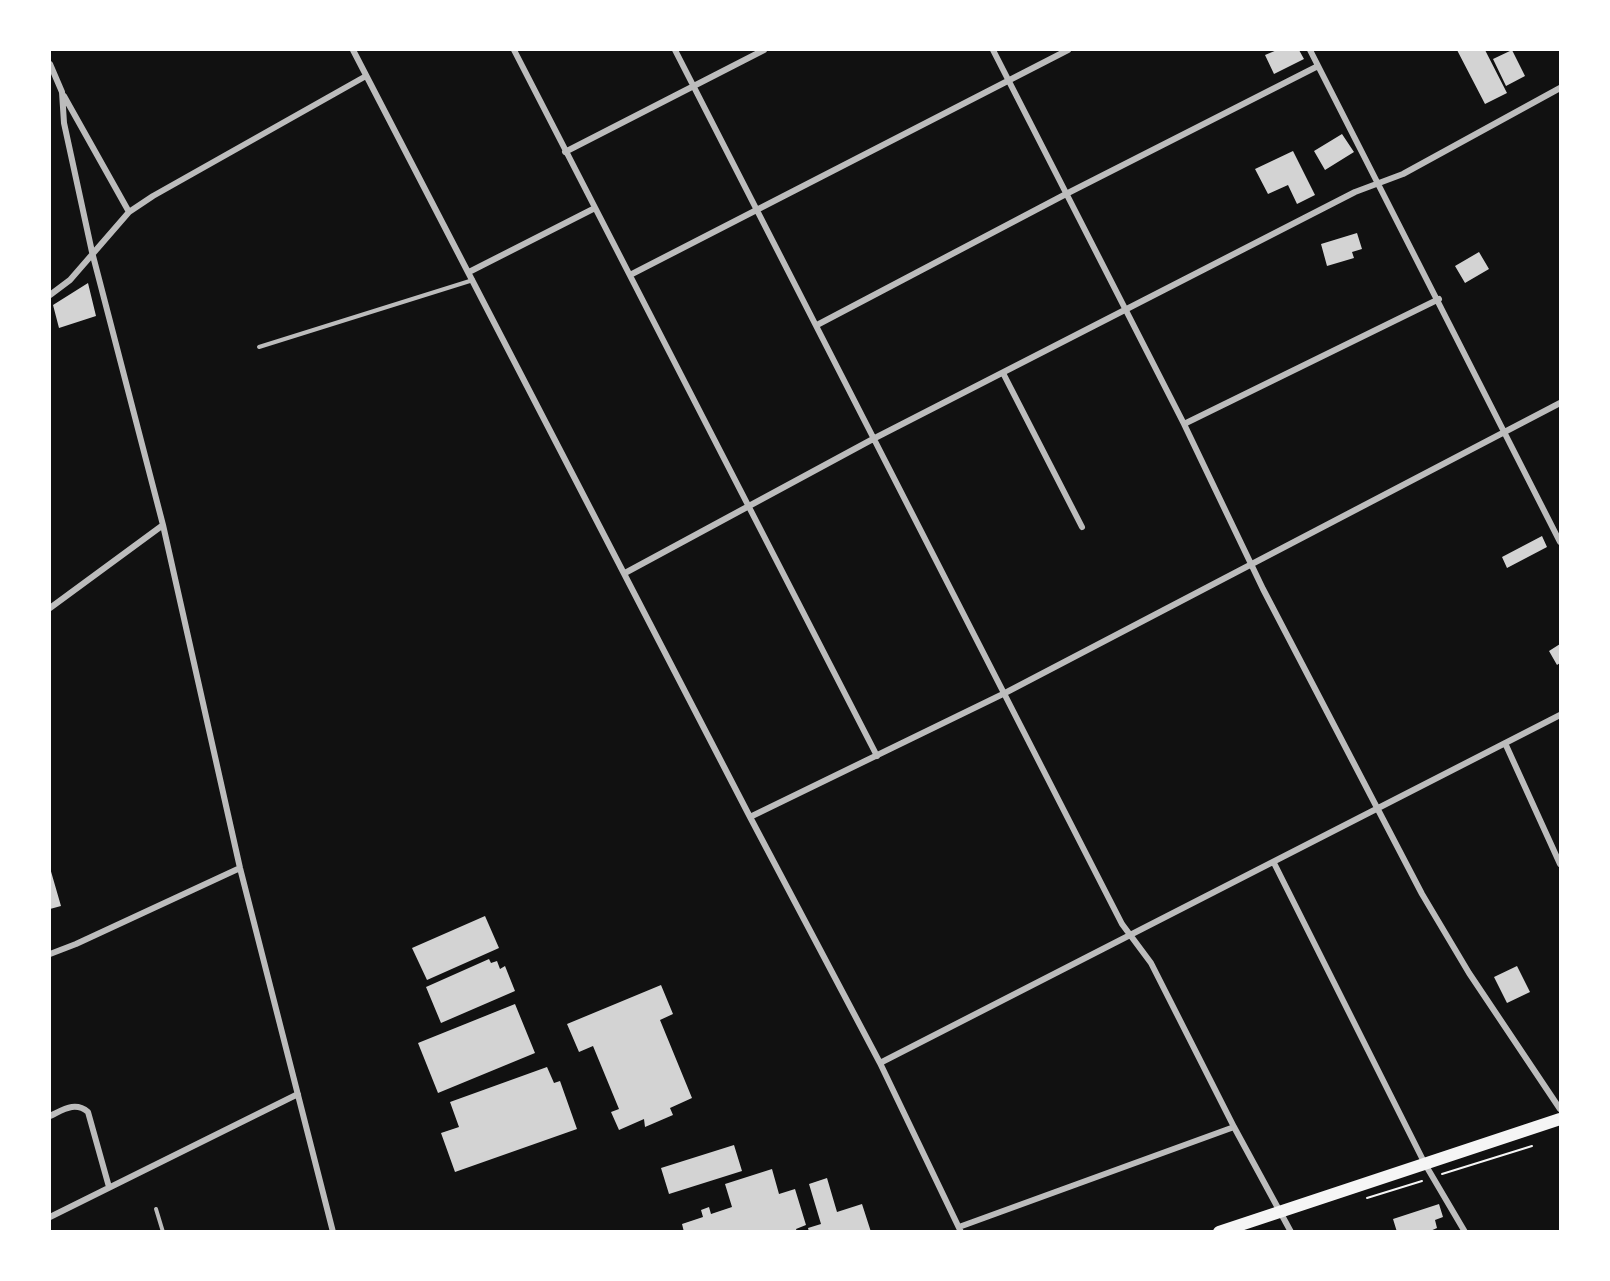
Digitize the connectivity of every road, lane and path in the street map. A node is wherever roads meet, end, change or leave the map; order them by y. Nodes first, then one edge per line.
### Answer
1 (352, 50) edge
2 (514, 50) edge
3 (675, 50) edge
4 (764, 50) edge
5 (993, 50) edge
6 (1068, 50) edge
7 (1310, 50) edge
8 (50, 64) edge
9 (1318, 66) junction
10 (366, 76) junction
11 (1009, 80) junction
12 (693, 86) junction
13 (1560, 88) edge
14 (62, 93) junction
15 (566, 152) junction
16 (1379, 182) junction
17 (1066, 194) junction
18 (595, 208) junction
19 (756, 209) junction
20 (129, 212) junction
21 (92, 252) junction
22 (470, 272) junction
23 (630, 275) junction
24 (474, 280) junction
25 (50, 295) edge
26 (1439, 299) junction
27 (1126, 310) junction
28 (817, 325) junction
29 (260, 347) dead end
30 (1003, 373) junction
31 (1560, 403) edge
32 (1184, 424) junction
33 (1504, 432) junction
34 (873, 440) junction
35 (749, 506) junction
36 (163, 525) junction
37 (1082, 527) dead end
38 (1560, 542) edge
39 (1251, 563) junction
40 (625, 573) junction
41 (50, 608) edge
42 (1005, 693) junction
43 (1560, 715) edge
44 (1505, 743) junction
45 (877, 756) junction
46 (1378, 808) junction
47 (750, 817) junction
48 (1274, 863) junction
49 (1560, 864) edge
50 (240, 868) junction
51 (1132, 936) junction
52 (50, 954) edge
53 (880, 1063) junction
54 (298, 1094) junction
55 (1560, 1109) edge
56 (50, 1116) edge
57 (1560, 1119) edge
58 (1234, 1127) junction
59 (1532, 1146) dead end
60 (1425, 1164) junction
61 (1434, 1177) junction
62 (109, 1187) junction
63 (1366, 1198) dead end
64 (156, 1209) dead end
65 (1280, 1211) junction
66 (50, 1217) edge
67 (960, 1229) edge
68 (163, 1232) edge
69 (333, 1232) edge
70 (1219, 1232) edge
71 (1291, 1232) edge
72 (1465, 1232) edge

1 - 10 street
2 - 15 street
3 - 12 street
4 - 12 street
5 - 11 street
6 - 11 street
7 - 9 street
8 - 14 street
9 - 16 street
9 - 17 street
10 - 20 street
10 - 22 street
11 - 17 street
11 - 19 street
12 - 15 street
12 - 19 street
13 - 16 street
14 - 20 street
14 - 21 street
15 - 18 street
16 - 26 street
16 - 27 street
17 - 27 street
17 - 28 street
18 - 22 street
18 - 23 street
19 - 23 street
19 - 28 street
20 - 21 street
21 - 25 street
21 - 36 street
22 - 24 street
23 - 35 street
24 - 29 lane
24 - 40 street
26 - 32 street
26 - 33 street
27 - 30 street
27 - 32 street
28 - 34 street
30 - 34 street
30 - 37 street
31 - 33 street
32 - 39 street
33 - 38 street
33 - 39 street
34 - 35 street
34 - 42 street
35 - 40 street
35 - 45 street
36 - 41 street
36 - 50 street
39 - 42 street
39 - 46 street
40 - 47 street
42 - 45 street
42 - 51 street
43 - 44 street
44 - 46 street
44 - 49 street
45 - 47 street
46 - 48 street
46 - 55 street
47 - 53 street
48 - 51 street
48 - 60 street
50 - 52 street
50 - 54 street
51 - 53 street
51 - 58 street
53 - 67 street
54 - 62 street
54 - 69 street
56 - 62 street
57 - 60 main road
58 - 65 street
58 - 67 street
59 - 61 path
60 - 61 street
60 - 65 main road
61 - 63 path
61 - 72 street
62 - 66 street
64 - 68 lane
65 - 70 main road
65 - 71 street

